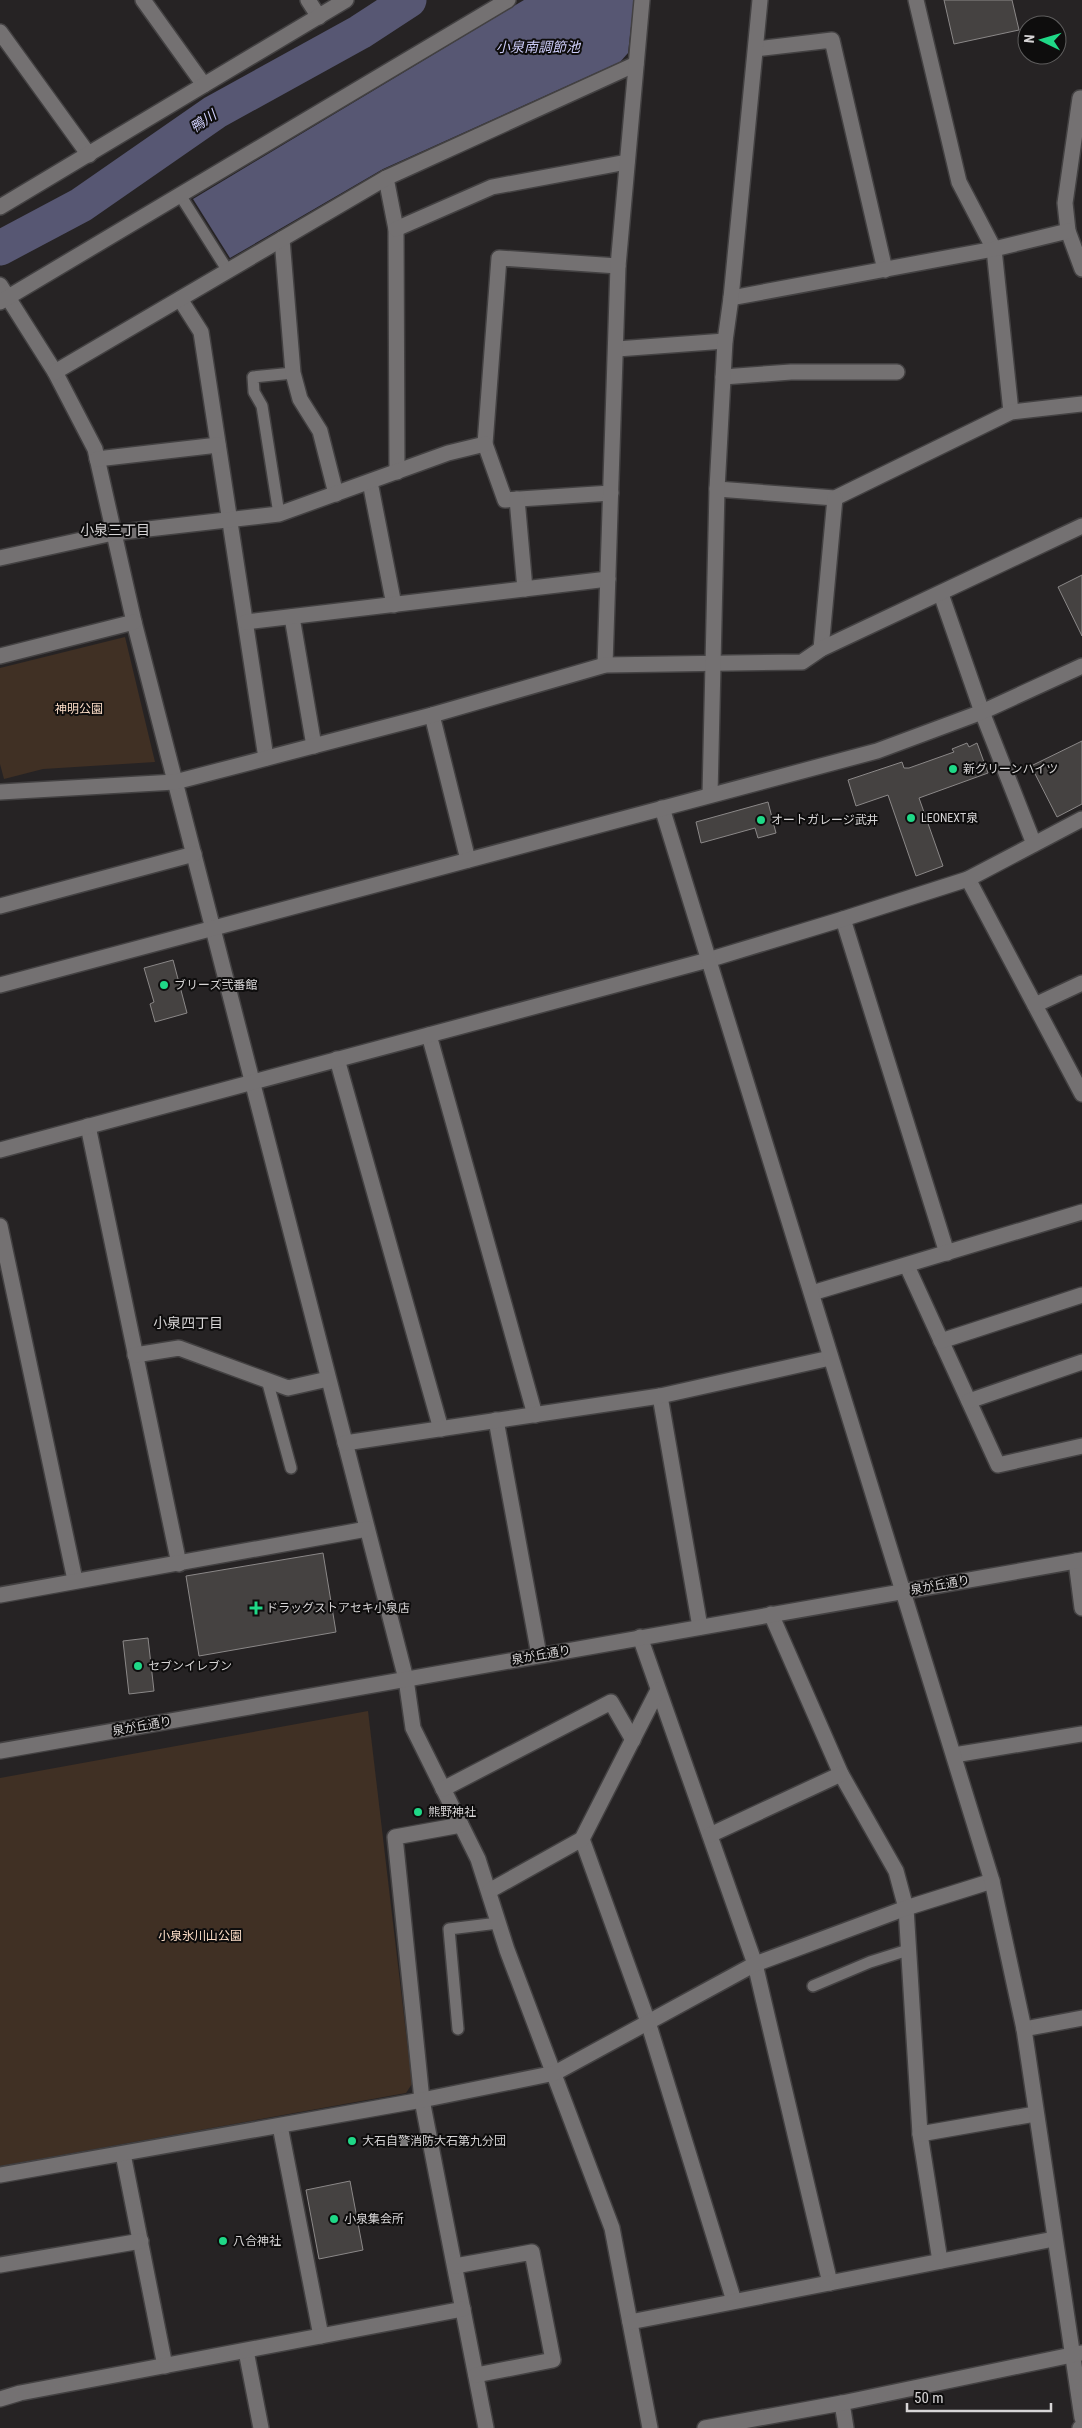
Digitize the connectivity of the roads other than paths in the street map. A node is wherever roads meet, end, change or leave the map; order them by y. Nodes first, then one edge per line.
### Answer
1 (143, 0) edge
2 (308, 0) edge
3 (346, 0) edge
4 (508, 0) edge
5 (642, 0) edge
6 (760, 0) edge
7 (916, 0) edge
8 (320, 16) junction
9 (0, 32) edge
10 (756, 50) junction
11 (636, 64) junction
12 (204, 85) junction
13 (1082, 98) edge
14 (89, 155) junction
15 (627, 162) junction
16 (386, 178) junction
17 (180, 195) junction
18 (0, 208) edge
19 (396, 229) junction
20 (1068, 231) junction
21 (282, 239) junction
22 (994, 249) junction
23 (618, 266) junction
24 (1082, 269) edge
25 (885, 270) junction
26 (228, 271) junction
27 (3, 295) edge
28 (732, 298) junction
29 (180, 299) junction
30 (724, 341) junction
31 (617, 349) junction
32 (55, 372) junction
33 (896, 372) dead end
34 (293, 373) junction
35 (723, 377) junction
36 (1082, 404) edge
37 (1011, 412) junction
38 (218, 444) junction
39 (485, 444) junction
40 (97, 459) junction
41 (397, 472) junction
42 (370, 482) junction
43 (717, 489) junction
44 (611, 493) junction
45 (336, 494) junction
46 (835, 498) junction
47 (517, 499) junction
48 (278, 514) junction
49 (230, 520) junction
50 (1082, 526) edge
51 (113, 533) junction
52 (0, 558) edge
53 (608, 580) junction
54 (525, 589) junction
55 (941, 594) junction
56 (394, 605) junction
57 (292, 617) junction
58 (134, 622) junction
59 (246, 622) junction
60 (821, 649) junction
61 (0, 656) edge
62 (711, 663) junction
63 (605, 665) junction
64 (1082, 666) edge
65 (982, 712) junction
66 (432, 715) junction
67 (314, 746) junction
68 (266, 758) junction
69 (175, 782) junction
70 (0, 792) edge
71 (710, 795) junction
72 (662, 808) junction
73 (1082, 819) edge
74 (1034, 844) junction
75 (194, 854) junction
76 (468, 860) junction
77 (968, 879) junction
78 (0, 906) edge
79 (844, 919) junction
80 (212, 928) junction
81 (708, 960) junction
82 (1082, 983) edge
83 (0, 985) edge
84 (1034, 1005) junction
85 (429, 1035) junction
86 (337, 1059) junction
87 (252, 1083) junction
88 (1082, 1094) edge
89 (88, 1126) junction
90 (0, 1150) edge
91 (1082, 1212) edge
92 (0, 1226) edge
93 (947, 1253) junction
94 (907, 1266) junction
95 (812, 1293) junction
96 (1082, 1295) edge
97 (941, 1341) junction
98 (135, 1355) junction
99 (830, 1358) junction
100 (1082, 1362) edge
101 (328, 1379) junction
102 (267, 1380) junction
103 (660, 1396) junction
104 (969, 1401) junction
105 (536, 1415) junction
106 (496, 1420) junction
107 (441, 1429) junction
108 (345, 1443) junction
109 (1082, 1446) edge
110 (291, 1468) dead end
111 (367, 1529) junction
112 (1079, 1561) edge
113 (179, 1564) junction
114 (75, 1580) junction
115 (904, 1591) junction
116 (0, 1595) edge
117 (1082, 1608) edge
118 (771, 1614) junction
119 (700, 1627) junction
120 (640, 1637) junction
121 (539, 1655) junction
122 (406, 1679) junction
123 (658, 1690) junction
124 (1082, 1734) edge
125 (633, 1740) junction
126 (0, 1751) edge
127 (954, 1755) junction
128 (841, 1774) junction
129 (443, 1789) junction
130 (461, 1825) junction
131 (710, 1835) junction
132 (582, 1839) junction
133 (992, 1881) junction
134 (489, 1891) junction
135 (906, 1908) junction
136 (498, 1923) junction
137 (908, 1950) junction
138 (755, 1964) junction
139 (813, 1986) dead end
140 (1082, 2018) edge
141 (648, 2022) junction
142 (458, 2029) dead end
143 (1024, 2029) junction
144 (555, 2073) junction
145 (422, 2100) junction
146 (1036, 2114) junction
147 (280, 2126) junction
148 (920, 2134) junction
149 (123, 2154) junction
150 (0, 2175) edge
151 (1054, 2239) junction
152 (141, 2241) junction
153 (940, 2262) junction
154 (0, 2265) edge
155 (454, 2266) junction
156 (830, 2283) junction
157 (734, 2302) junction
158 (463, 2309) junction
159 (630, 2322) junction
160 (322, 2336) junction
161 (246, 2351) junction
162 (1077, 2354) edge
163 (165, 2366) junction
164 (476, 2375) junction
165 (0, 2398) edge
166 (842, 2402) junction
167 (1082, 2418) edge
168 (261, 2428) edge
169 (486, 2428) edge
170 (650, 2428) edge
171 (705, 2428) edge
172 (846, 2428) edge

1 - 12 street
2 - 8 street
3 - 8 street
4 - 17 street
5 - 11 street
6 - 10 street
7 - 22 street
8 - 12 street
9 - 14 street
10 - 25 street
10 - 28 street
11 - 15 street
11 - 16 street
12 - 14 street
13 - 20 street
14 - 18 street
15 - 19 street
15 - 23 street
16 - 19 street
16 - 21 street
17 - 26 lane
17 - 27 street
19 - 41 street
20 - 22 street
20 - 24 street
21 - 26 street
21 - 34 street
22 - 25 street
22 - 37 street
23 - 31 street
23 - 39 street
25 - 28 street
26 - 29 street
27 - 32 street
28 - 30 street
29 - 32 street
29 - 38 street
30 - 31 street
30 - 35 street
31 - 44 street
32 - 40 street
33 - 35 street
34 - 45 street
34 - 48 lane
35 - 43 street
36 - 37 street
37 - 46 street
38 - 40 street
38 - 49 street
39 - 41 street
39 - 47 street
40 - 51 street
41 - 42 street
42 - 45 street
42 - 56 street
43 - 46 street
43 - 62 street
44 - 47 street
44 - 53 street
45 - 48 street
46 - 60 street
47 - 54 street
48 - 49 street
49 - 51 street
49 - 59 street
50 - 55 street
51 - 52 street
51 - 58 street
53 - 54 street
53 - 63 street
54 - 56 street
55 - 60 street
55 - 65 street
56 - 57 street
57 - 59 street
57 - 67 street
58 - 61 street
58 - 69 street
59 - 68 street
60 - 62 street
62 - 63 street
62 - 71 street
63 - 66 street
64 - 65 street
65 - 71 street
65 - 74 street
66 - 67 street
66 - 76 street
67 - 68 street
68 - 69 street
69 - 70 street
69 - 75 street
71 - 72 street
72 - 76 street
72 - 81 street
73 - 74 street
74 - 77 street
75 - 78 street
75 - 80 street
76 - 80 street
77 - 79 street
77 - 84 street
79 - 81 street
79 - 93 street
80 - 83 street
80 - 87 street
81 - 85 street
81 - 95 street
82 - 84 street
84 - 88 street
85 - 86 street
85 - 105 street
86 - 87 street
86 - 107 street
87 - 89 street
87 - 101 street
89 - 90 street
89 - 98 street
91 - 93 street
92 - 114 street
93 - 94 street
94 - 95 street
94 - 97 street
95 - 99 street
96 - 97 street
97 - 104 street
98 - 102 street
98 - 113 street
99 - 103 street
99 - 115 street
100 - 104 street
101 - 102 street
101 - 108 street
102 - 110 lane
103 - 105 street
103 - 119 street
104 - 109 street
105 - 106 street
106 - 107 street
106 - 121 street
107 - 108 street
108 - 111 street
111 - 113 street
111 - 122 street
112 - 115 street, 泉が丘通り
112 - 117 street
113 - 114 street
114 - 116 street
115 - 118 street, 泉が丘通り
115 - 127 street
118 - 119 street, 泉が丘通り
118 - 128 street
119 - 120 street, 泉が丘通り
120 - 121 street, 泉が丘通り
120 - 123 street
121 - 122 street, 泉が丘通り
122 - 126 street, 泉が丘通り
122 - 129 street
123 - 125 street
123 - 131 street
124 - 127 street
125 - 129 street
125 - 132 street
127 - 133 street
128 - 131 street
128 - 135 street
129 - 130 street
130 - 134 street
130 - 145 street
131 - 138 street
132 - 134 street
132 - 141 street
133 - 135 street
133 - 143 street
134 - 136 street
135 - 137 street
135 - 138 street
136 - 142 lane
136 - 144 street
137 - 139 lane
137 - 148 street
138 - 141 street
138 - 156 street
140 - 143 street
141 - 144 street
141 - 157 street
143 - 146 street
144 - 145 street
144 - 159 street
145 - 147 street
145 - 155 street
146 - 148 street
146 - 151 street
147 - 149 street
147 - 160 street
148 - 153 street
149 - 150 street
149 - 152 street
151 - 153 street
151 - 162 street
152 - 154 street
152 - 163 street
153 - 156 street
155 - 158 street
155 - 164 street
156 - 157 street
157 - 159 street
158 - 160 street
158 - 164 street
159 - 170 street
160 - 161 street
161 - 163 street
161 - 168 street
162 - 166 street
162 - 167 street
163 - 165 street
164 - 169 street
166 - 171 street
166 - 172 street

